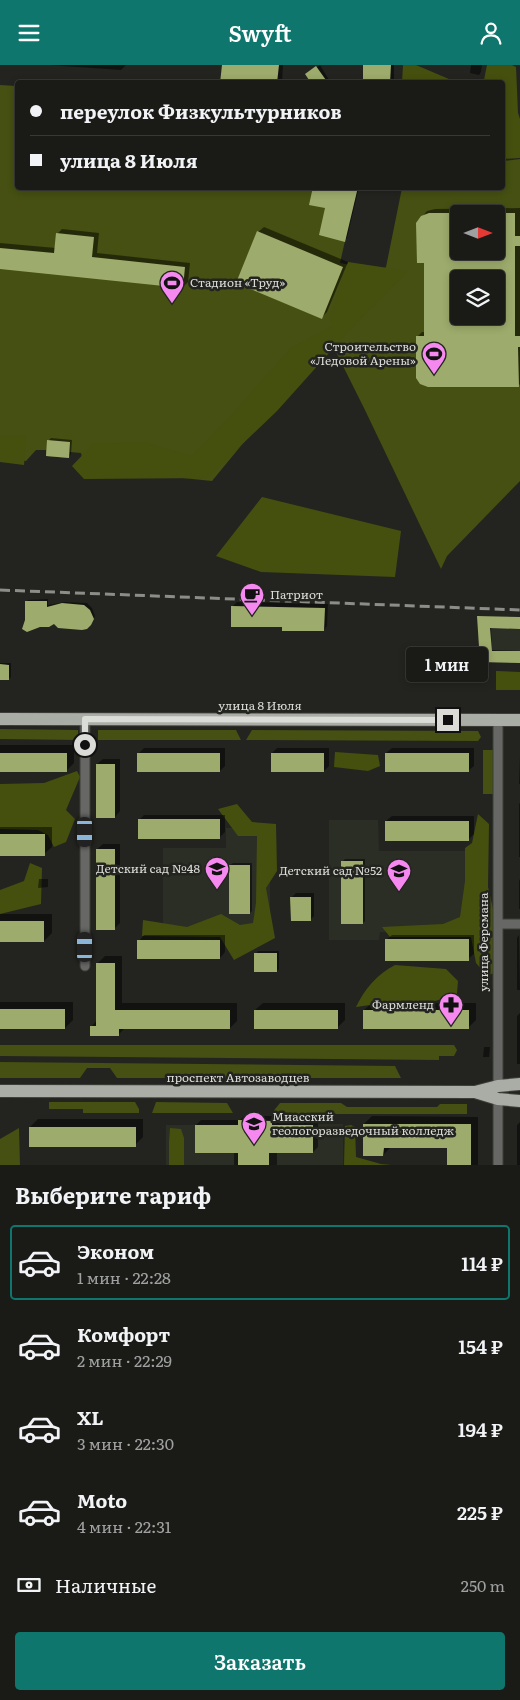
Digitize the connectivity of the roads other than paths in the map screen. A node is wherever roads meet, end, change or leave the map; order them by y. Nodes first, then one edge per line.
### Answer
1 (0, 719) edge
2 (85, 719) junction
3 (498, 720) junction
4 (520, 720) edge
5 (498, 924) junction
6 (520, 924) edge
7 (85, 966) dead end
8 (520, 1084) edge
9 (498, 1085) junction
10 (0, 1091) edge
11 (475, 1093) junction
12 (498, 1099) junction
13 (520, 1101) edge
14 (498, 1165) edge

1 - 2 main road, улица 8 Июля
2 - 3 main road, улица 8 Июля
2 - 7 street
3 - 4 main road, улица 8 Июля
3 - 5 street, улица Ферсмана
5 - 6 street
5 - 9 street, улица Ферсмана
8 - 9 main road, проспект Автозаводцев
9 - 11 main road, проспект Автозаводцев
9 - 12 main road, улица Ферсмана
10 - 11 main road, проспект Автозаводцев
11 - 12 main road, проспект Автозаводцев
12 - 13 main road, проспект Автозаводцев
12 - 14 street, улица Ферсмана

